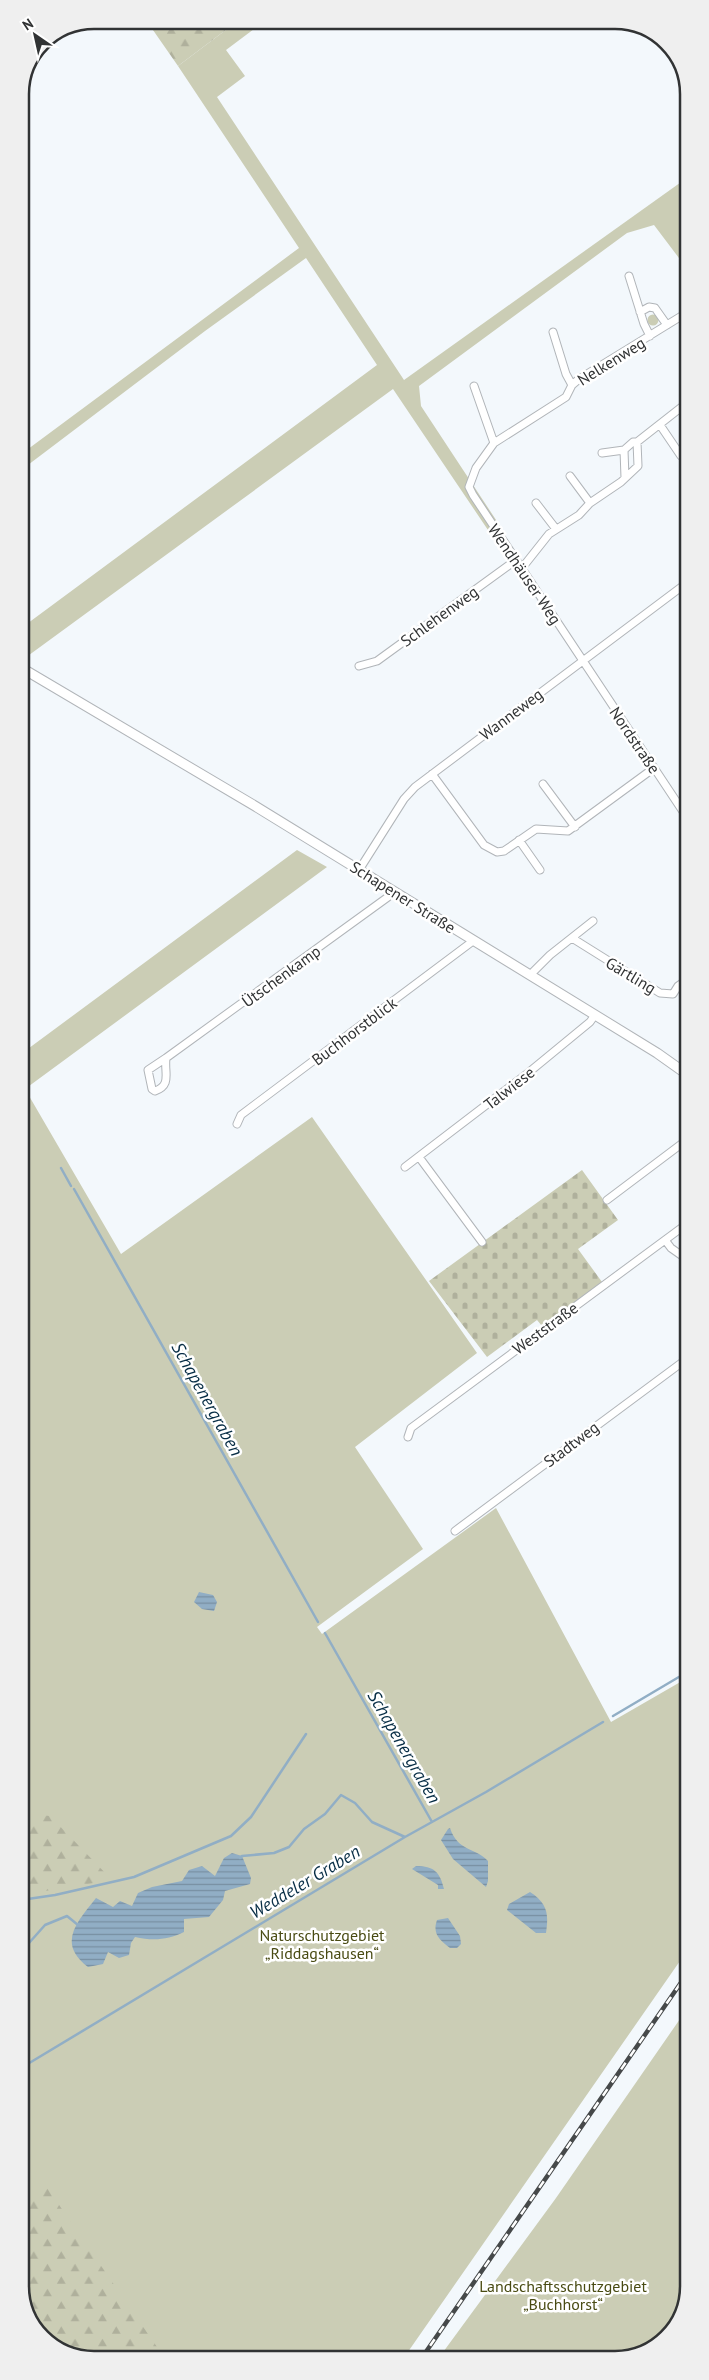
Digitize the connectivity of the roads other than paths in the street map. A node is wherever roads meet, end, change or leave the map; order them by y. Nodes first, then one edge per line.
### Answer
1 (629, 276) dead end
2 (640, 312) junction
3 (680, 317) edge
4 (667, 325) junction
5 (553, 332) dead end
6 (650, 336) junction
7 (572, 385) junction
8 (474, 386) dead end
9 (680, 409) edge
10 (660, 425) junction
11 (637, 442) junction
12 (494, 443) junction
13 (624, 450) junction
14 (602, 453) dead end
15 (680, 456) dead end
16 (570, 476) dead end
17 (625, 478) junction
18 (469, 487) joint
19 (536, 503) dead end
20 (590, 503) junction
21 (556, 529) junction
22 (516, 560) junction
23 (522, 568) junction
24 (680, 588) edge
25 (583, 661) junction
26 (359, 666) dead end
27 (29, 672) edge
28 (654, 768) junction
29 (432, 774) junction
30 (543, 784) dead end
31 (680, 806) edge
32 (575, 827) junction
33 (519, 840) junction
34 (359, 870) junction
35 (540, 870) dead end
36 (392, 890) junction
37 (594, 921) dead end
38 (572, 938) junction
39 (473, 941) junction
40 (530, 976) junction
41 (680, 984) edge
42 (595, 1015) junction
43 (166, 1058) dead end
44 (680, 1070) edge
45 (237, 1124) dead end
46 (680, 1145) edge
47 (419, 1157) junction
48 (405, 1167) dead end
49 (607, 1200) dead end
50 (680, 1229) edge
51 (665, 1240) junction
52 (482, 1242) dead end
53 (680, 1254) edge
54 (680, 1364) edge
55 (408, 1437) dead end
56 (455, 1531) dead end

1 - 2 street, Nelkenweg
2 - 4 street, Nelkenweg
2 - 6 street, Nelkenweg
3 - 4 street, Nelkenweg
4 - 6 street, Nelkenweg
5 - 7 street, Nelkenweg
6 - 7 street, Nelkenweg
7 - 12 street, Nelkenweg
8 - 12 street
9 - 10 street
10 - 11 street
10 - 15 street
11 - 13 street
11 - 17 street
12 - 18 street, Nelkenweg
13 - 14 street
13 - 17 street
16 - 20 street
17 - 20 street
18 - 22 street, Wendhäuser Weg
19 - 21 street
20 - 21 street
21 - 23 street
22 - 23 street, Wendhäuser Weg
22 - 26 street, Schlehenweg
23 - 25 street, Wendhäuser Weg
24 - 25 street, Wanneweg
25 - 28 street, Nordstraße
25 - 29 street, Wanneweg
27 - 34 street, Schapener Straße
28 - 31 street, Nordstraße
28 - 32 street
29 - 33 street
29 - 34 street, Wanneweg
30 - 32 street
32 - 33 street
33 - 35 street
34 - 36 street, Schapener Straße
36 - 39 street, Schapener Straße
36 - 43 street, Ütschenkamp
37 - 38 street
38 - 40 street
38 - 41 street, Gärtling
39 - 40 street, Schapener Straße
39 - 45 street, Buchhorstblick
40 - 42 street, Schapener Straße
42 - 44 street, Schapener Straße
42 - 47 street, Talwiese
46 - 49 street
47 - 48 street, Talwiese
47 - 52 street
50 - 51 street, Weststraße
51 - 53 street
51 - 55 street, Weststraße
54 - 56 street, Stadtweg

